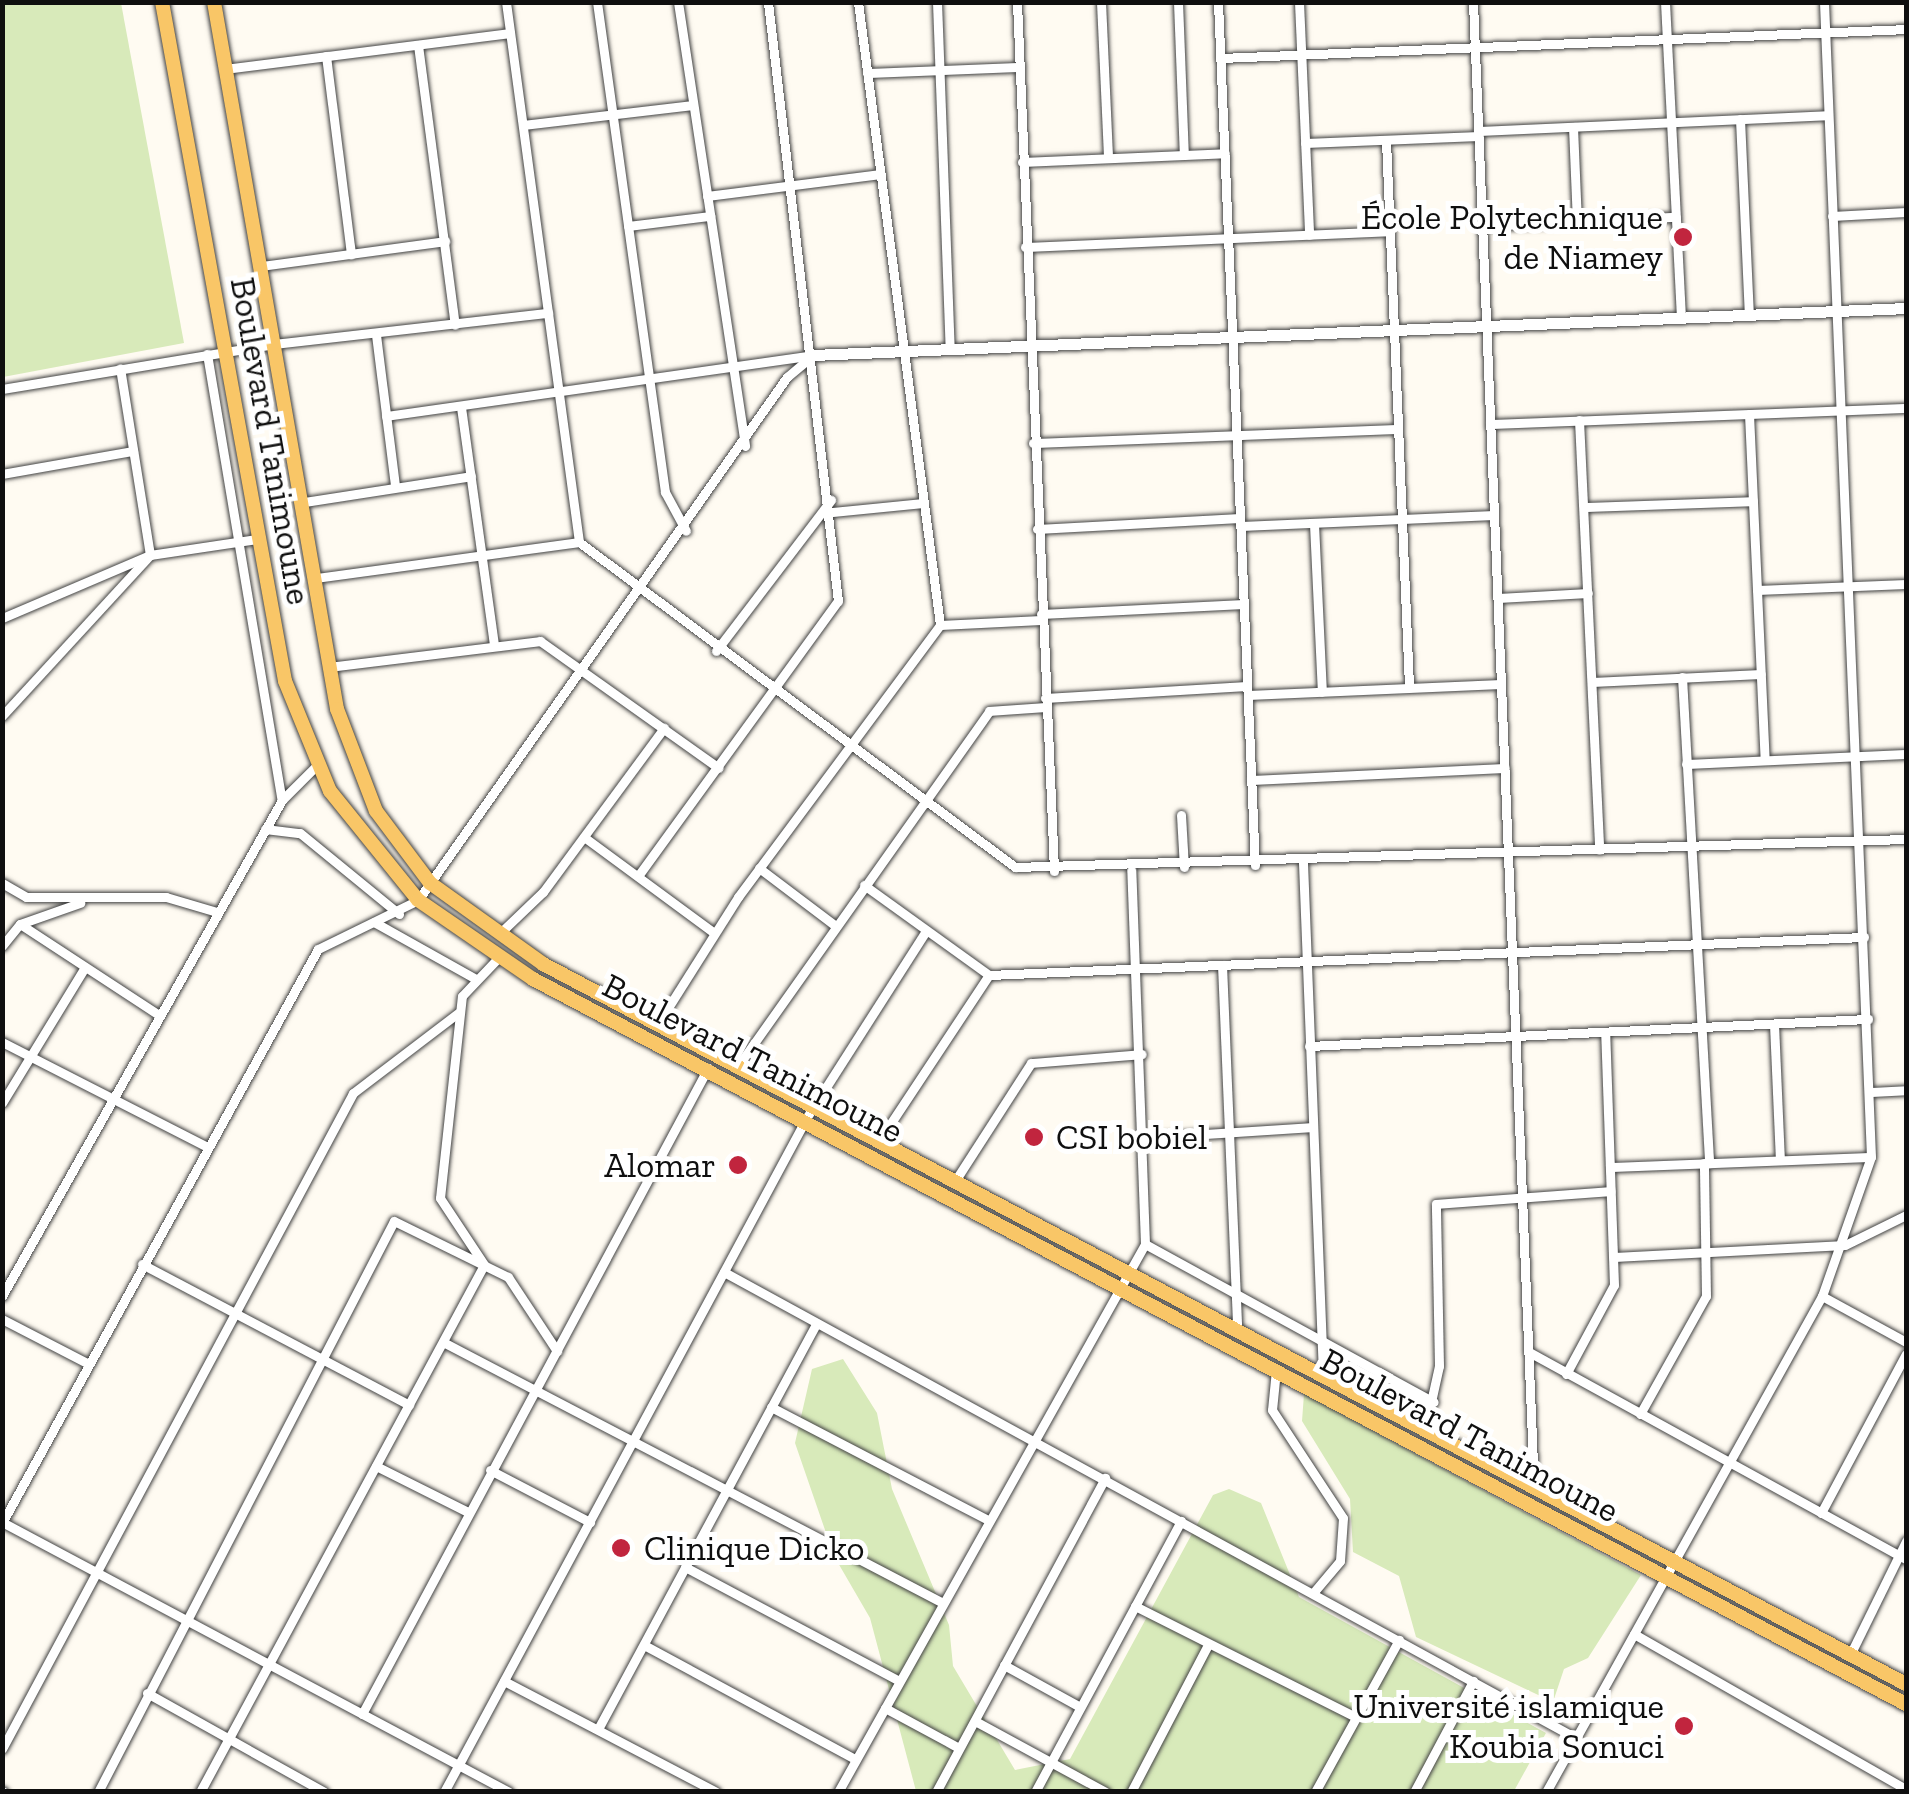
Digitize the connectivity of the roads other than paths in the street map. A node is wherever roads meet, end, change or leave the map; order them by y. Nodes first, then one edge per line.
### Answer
1 (162, 2) edge
2 (214, 2) edge
3 (506, 2) edge
4 (597, 2) edge
5 (678, 2) edge
6 (768, 2) edge
7 (858, 2) edge
8 (937, 2) edge
9 (1017, 2) edge
10 (1102, 2) edge
11 (1178, 2) edge
12 (1218, 2) edge
13 (1299, 2) edge
14 (1473, 2) edge
15 (1665, 2) edge
16 (1824, 2) edge
17 (1906, 29) edge
18 (510, 33) junction
19 (1825, 33) junction
20 (1666, 39) junction
21 (418, 44) junction
22 (1475, 48) junction
23 (1301, 55) junction
24 (326, 56) junction
25 (1220, 58) junction
26 (1019, 67) junction
27 (225, 69) junction
28 (940, 70) junction
29 (867, 74) junction
30 (693, 105) junction
31 (612, 114) junction
32 (1828, 115) junction
33 (1740, 119) junction
34 (1671, 123) junction
35 (523, 125) junction
36 (1573, 127) junction
37 (1479, 134) junction
38 (1386, 140) junction
39 (1305, 144) junction
40 (1225, 153) junction
41 (1184, 155) junction
42 (1108, 158) junction
43 (1022, 162) junction
44 (880, 174) junction
45 (792, 185) junction
46 (707, 196) junction
47 (1906, 212) edge
48 (710, 216) junction
49 (1832, 216) junction
50 (1676, 218) junction
51 (1577, 222) junction
52 (628, 226) junction
53 (1482, 226) junction
54 (1390, 231) junction
55 (1309, 235) junction
56 (1228, 238) junction
57 (444, 242) junction
58 (1025, 247) junction
59 (351, 254) junction
60 (260, 266) junction
61 (1906, 308) edge
62 (548, 312) junction
63 (1835, 312) junction
64 (1748, 315) junction
65 (1680, 318) junction
66 (455, 325) junction
67 (1486, 326) junction
68 (1394, 330) junction
69 (376, 336) junction
70 (1232, 338) junction
71 (274, 344) junction
72 (1028, 346) junction
73 (950, 350) junction
74 (224, 351) junction
75 (905, 352) junction
76 (207, 354) junction
77 (813, 356) junction
78 (732, 364) junction
79 (120, 368) junction
80 (648, 379) junction
81 (2, 390) edge
82 (560, 393) junction
83 (461, 407) junction
84 (1906, 408) edge
85 (1840, 410) junction
86 (1749, 414) junction
87 (386, 416) junction
88 (1579, 420) junction
89 (1490, 424) junction
90 (1398, 429) junction
91 (1237, 436) junction
92 (1033, 442) junction
93 (745, 446) junction
94 (134, 451) junction
95 (2, 474) edge
96 (471, 476) junction
97 (395, 486) junction
98 (1753, 501) junction
99 (304, 502) junction
100 (924, 503) junction
101 (832, 506) junction
102 (1584, 507) junction
103 (1494, 515) junction
104 (1402, 520) junction
105 (1240, 522) junction
106 (1314, 524) junction
107 (1037, 529) junction
108 (686, 531) junction
109 (257, 539) junction
110 (240, 542) junction
111 (579, 542) junction
112 (482, 554) junction
113 (150, 555) junction
114 (316, 578) junction
115 (1906, 584) edge
116 (1850, 586) junction
117 (1757, 590) junction
118 (1588, 593) junction
119 (640, 594) junction
120 (1498, 598) junction
121 (1244, 604) junction
122 (1041, 617) junction
123 (2, 618) edge
124 (940, 625) junction
125 (494, 645) junction
126 (716, 651) junction
127 (329, 667) junction
128 (584, 669) junction
129 (1761, 674) junction
130 (1682, 678) junction
131 (1592, 682) junction
132 (1501, 684) junction
133 (1409, 687) junction
134 (1248, 690) junction
135 (1322, 692) junction
136 (773, 693) junction
137 (1045, 702) junction
138 (2, 716) edge
139 (664, 728) junction
140 (846, 749) junction
141 (1906, 754) edge
142 (1858, 756) junction
143 (1765, 760) junction
144 (1686, 764) junction
145 (317, 765) junction
146 (719, 768) junction
147 (1505, 768) junction
148 (1251, 780) junction
149 (282, 800) junction
150 (922, 805) junction
151 (1181, 815) dead end
152 (265, 829) junction
153 (584, 837) junction
154 (1906, 840) edge
155 (1861, 841) junction
156 (1689, 846) junction
157 (1598, 850) junction
158 (1508, 854) junction
159 (1302, 863) junction
160 (1255, 865) junction
161 (1184, 867) junction
162 (760, 868) junction
163 (1131, 870) junction
164 (1054, 871) junction
165 (638, 876) junction
166 (2, 883) edge
167 (430, 883) junction
168 (864, 884) junction
169 (2, 895) edge
170 (16, 896) junction
171 (98, 900) junction
172 (418, 900) junction
173 (216, 912) junction
174 (399, 914) junction
175 (374, 921) junction
176 (20, 924) junction
177 (833, 924) junction
178 (926, 930) junction
179 (714, 933) junction
180 (497, 936) junction
181 (1864, 937) junction
182 (1694, 945) junction
183 (2, 946) edge
184 (1512, 953) junction
185 (499, 957) junction
186 (1306, 962) junction
187 (1222, 965) junction
188 (85, 967) junction
189 (1138, 968) junction
190 (989, 974) junction
191 (476, 980) junction
192 (458, 1013) junction
193 (159, 1015) junction
194 (1868, 1019) junction
195 (658, 1022) junction
196 (1774, 1024) junction
197 (1698, 1028) junction
198 (1604, 1032) junction
199 (1516, 1036) junction
200 (2, 1042) edge
201 (1309, 1046) junction
202 (1142, 1054) junction
203 (29, 1057) junction
204 (738, 1066) junction
205 (708, 1068) junction
206 (1906, 1090) edge
207 (1871, 1092) junction
208 (113, 1098) junction
209 (2, 1104) edge
210 (810, 1111) junction
211 (1313, 1127) junction
212 (1230, 1133) junction
213 (1144, 1138) junction
214 (879, 1142) junction
215 (204, 1146) junction
216 (1871, 1158) junction
217 (1780, 1160) junction
218 (1706, 1163) junction
219 (1610, 1167) junction
220 (955, 1181) junction
221 (1611, 1191) junction
222 (1522, 1196) junction
223 (1906, 1215) edge
224 (1144, 1244) junction
225 (1845, 1245) junction
226 (1707, 1251) junction
227 (1614, 1257) junction
228 (142, 1264) junction
229 (484, 1265) junction
230 (724, 1272) junction
231 (1126, 1280) junction
232 (1235, 1293) junction
233 (2, 1296) edge
234 (1822, 1296) junction
235 (238, 1314) junction
236 (2, 1319) edge
237 (816, 1323) junction
238 (1238, 1330) junction
239 (1321, 1338) junction
240 (443, 1342) junction
241 (1906, 1342) edge
242 (557, 1351) junction
243 (1529, 1352) junction
244 (1906, 1354) edge
245 (324, 1360) junction
246 (88, 1364) junction
247 (1277, 1368) junction
248 (1566, 1374) junction
249 (1323, 1375) junction
250 (537, 1390) junction
251 (1434, 1402) junction
252 (408, 1406) junction
253 (771, 1407) junction
254 (1640, 1414) junction
255 (1424, 1429) junction
256 (1033, 1439) junction
257 (633, 1441) junction
258 (1729, 1464) junction
259 (376, 1466) junction
260 (490, 1470) junction
261 (1105, 1478) junction
262 (1534, 1486) junction
263 (730, 1489) junction
264 (468, 1512) junction
265 (1821, 1513) junction
266 (988, 1520) junction
267 (1181, 1520) junction
268 (590, 1522) junction
269 (3, 1523) edge
270 (1906, 1541) edge
271 (1903, 1557) edge
272 (1672, 1566) junction
273 (685, 1567) junction
274 (98, 1573) junction
275 (1313, 1593) junction
276 (943, 1602) junction
277 (1135, 1606) junction
278 (185, 1619) junction
279 (1634, 1634) junction
280 (1398, 1640) junction
281 (644, 1644) junction
282 (1208, 1645) junction
283 (1850, 1653) junction
284 (269, 1664) junction
285 (1004, 1665) junction
286 (504, 1681) junction
287 (900, 1681) junction
288 (1473, 1681) junction
289 (1906, 1684) edge
290 (147, 1693) junction
291 (1906, 1704) edge
292 (1080, 1707) junction
293 (885, 1708) junction
294 (362, 1714) junction
295 (1356, 1718) junction
296 (974, 1720) junction
297 (598, 1730) junction
298 (228, 1738) junction
299 (1576, 1738) junction
300 (2, 1748) edge
301 (959, 1748) junction
302 (855, 1759) junction
303 (1050, 1762) junction
304 (458, 1765) junction
305 (1906, 1789) edge
306 (321, 1791) edge
307 (98, 1792) edge
308 (200, 1792) edge
309 (444, 1792) edge
310 (508, 1792) edge
311 (716, 1792) edge
312 (838, 1792) edge
313 (936, 1792) edge
314 (1035, 1792) edge
315 (1106, 1792) edge
316 (1131, 1792) edge
317 (1315, 1792) edge
318 (1414, 1792) edge
319 (1546, 1792) edge

1 - 74 main road, Boulevard Tanimoune
2 - 27 main road, Boulevard Tanimoune
3 - 18 street
4 - 31 street
5 - 30 street
6 - 45 street
7 - 29 street
8 - 28 street
9 - 26 street
10 - 42 street
11 - 41 street
12 - 25 street
13 - 23 street
14 - 22 street
15 - 20 street
16 - 19 street
17 - 19 street
18 - 21 street
18 - 35 street
19 - 20 street
19 - 32 street
20 - 22 street
20 - 34 street
21 - 24 street
21 - 57 street
22 - 23 street
22 - 37 street
23 - 25 street
23 - 39 street
24 - 27 street
24 - 59 street
25 - 40 street
26 - 28 street
26 - 43 street
27 - 60 main road, Boulevard Tanimoune
28 - 29 street
28 - 73 street
29 - 44 street
30 - 31 street
30 - 46 street
31 - 35 street
31 - 52 street
32 - 33 street
32 - 49 street
33 - 34 street
33 - 64 street
34 - 36 street
34 - 50 street
35 - 62 street
36 - 37 street
36 - 51 street
37 - 38 street
37 - 53 street
38 - 39 street
38 - 54 street
39 - 55 street
40 - 41 street
40 - 56 street
41 - 42 street
42 - 43 street
43 - 58 street
44 - 45 street
44 - 75 street
45 - 46 street
45 - 77 street
46 - 48 street
47 - 49 street
48 - 52 street
48 - 78 street
49 - 63 street
50 - 51 street
50 - 65 street
51 - 53 street
52 - 80 street
53 - 67 street
54 - 55 street
54 - 68 street
55 - 56 street
56 - 58 street
56 - 70 street
57 - 59 street
57 - 66 street
58 - 72 street
59 - 60 street
60 - 71 main road, Boulevard Tanimoune
61 - 63 street
62 - 66 street
62 - 82 street
63 - 64 street
63 - 85 street
64 - 65 street
65 - 67 street
66 - 69 street
67 - 68 street
67 - 89 street
68 - 70 street
68 - 90 street
69 - 71 street
69 - 87 street
70 - 72 street
70 - 91 street
71 - 74 street
71 - 99 main road, Boulevard Tanimoune
72 - 73 street
72 - 92 street
73 - 75 street
74 - 76 street
74 - 109 main road, Boulevard Tanimoune
75 - 77 street
75 - 100 street
76 - 79 street
76 - 110 street
77 - 78 street
77 - 93 street
77 - 101 street
78 - 80 street
78 - 93 street
79 - 81 street
79 - 94 street
80 - 82 street
80 - 108 street
82 - 83 street
82 - 111 street
83 - 87 street
83 - 96 street
84 - 85 street
85 - 86 street
85 - 116 street
86 - 88 street
86 - 98 street
87 - 97 street
88 - 89 street
88 - 102 street
89 - 103 street
90 - 91 street
90 - 104 street
91 - 92 street
91 - 105 street
92 - 107 street
93 - 108 street
94 - 95 street
94 - 113 street
96 - 97 street
96 - 112 street
97 - 99 street
98 - 102 street
98 - 117 street
99 - 114 main road, Boulevard Tanimoune
100 - 101 street
100 - 124 street
101 - 126 street
101 - 136 street
102 - 118 street
103 - 104 street
103 - 120 street
104 - 106 street
104 - 133 street
105 - 106 street
105 - 107 street
105 - 121 street
106 - 135 street
107 - 122 street
108 - 119 street
109 - 110 street
109 - 145 main road, Boulevard Tanimoune
110 - 113 street
110 - 149 street
111 - 112 street
111 - 119 street
112 - 114 street
112 - 125 street
113 - 123 street
113 - 138 street
114 - 127 main road, Boulevard Tanimoune
115 - 116 street
116 - 117 street
116 - 142 street
117 - 129 street
118 - 120 street
118 - 131 street
119 - 126 street
119 - 128 street
120 - 132 street
121 - 122 street
121 - 134 street
122 - 124 street
122 - 137 street
124 - 140 street
125 - 127 street
125 - 128 street
126 - 136 street
127 - 167 main road, Boulevard Tanimoune
128 - 139 street
128 - 167 street
129 - 130 street
129 - 143 street
130 - 131 street
130 - 144 street
131 - 157 street
132 - 133 street
132 - 147 street
133 - 135 street
134 - 135 street
134 - 137 street
134 - 148 street
136 - 140 street
136 - 146 street
137 - 150 street
137 - 164 street
139 - 146 street
139 - 153 street
140 - 150 street
140 - 162 street
141 - 142 street
142 - 143 street
142 - 155 street
143 - 144 street
144 - 156 street
145 - 149 street
145 - 172 main road, Boulevard Tanimoune
146 - 165 street
147 - 148 street
147 - 158 street
148 - 160 street
149 - 152 street
150 - 164 street
150 - 168 street
151 - 161 street
152 - 173 street
152 - 174 street
153 - 165 street
153 - 180 street
154 - 155 street
155 - 156 street
155 - 181 street
156 - 157 street
156 - 182 street
157 - 158 street
158 - 159 street
158 - 184 street
159 - 160 street
159 - 186 street
160 - 161 street
161 - 163 street
162 - 177 street
162 - 179 street
163 - 164 street
163 - 189 street
165 - 179 street
166 - 170 street
167 - 172 street
167 - 180 main road, Boulevard Tanimoune
168 - 177 street
168 - 178 street
169 - 170 street
170 - 171 street
171 - 173 street
171 - 176 street
172 - 174 street
172 - 185 main road, Boulevard Tanimoune
173 - 193 street
174 - 175 street
175 - 191 street
175 - 215 street
176 - 183 street
176 - 188 street
177 - 204 street
178 - 190 street
178 - 210 street
179 - 195 street
180 - 195 main road, Boulevard Tanimoune
181 - 182 street
181 - 194 street
182 - 184 street
182 - 197 street
184 - 186 street
184 - 199 street
185 - 191 street
185 - 205 main road, Boulevard Tanimoune
186 - 187 street
186 - 201 street
187 - 189 street
187 - 212 street
188 - 193 street
188 - 203 street
189 - 190 street
189 - 202 street
190 - 214 street
191 - 192 street
192 - 229 street
192 - 235 street
193 - 208 street
194 - 196 street
194 - 207 street
195 - 204 main road, Boulevard Tanimoune
196 - 197 street
196 - 217 street
197 - 198 street
197 - 218 street
198 - 199 street
198 - 219 street
199 - 201 street
199 - 222 street
200 - 203 street
201 - 211 street
202 - 213 street
202 - 220 street
203 - 208 street
203 - 209 street
204 - 210 main road, Boulevard Tanimoune
205 - 210 main road, Boulevard Tanimoune
205 - 242 street
206 - 207 street
207 - 216 street
208 - 215 street
208 - 233 street
210 - 214 main road, Boulevard Tanimoune
210 - 230 street
210 - 231 main road, Boulevard Tanimoune
211 - 212 street
211 - 239 street
212 - 213 street
212 - 232 street
213 - 224 street
214 - 220 main road, Boulevard Tanimoune
215 - 228 street
216 - 217 street
216 - 225 street
217 - 218 street
218 - 219 street
218 - 226 street
219 - 221 street
220 - 231 main road, Boulevard Tanimoune
221 - 222 street
221 - 227 street
222 - 243 street
222 - 251 street
223 - 225 street
224 - 231 street
224 - 232 street
225 - 226 street
225 - 234 street
226 - 227 street
226 - 254 street
227 - 248 street
228 - 235 street
228 - 246 street
229 - 240 street
229 - 242 street
229 - 245 street
230 - 237 street
230 - 257 street
231 - 238 main road, Boulevard Tanimoune
231 - 247 main road, Boulevard Tanimoune
231 - 256 street
232 - 238 street
232 - 239 street
234 - 241 street
234 - 258 street
235 - 245 street
235 - 274 street
236 - 246 street
237 - 253 street
237 - 256 street
238 - 249 main road, Boulevard Tanimoune
239 - 249 street
239 - 251 street
240 - 250 street
240 - 252 street
242 - 250 street
243 - 248 street
243 - 262 street
244 - 265 street
245 - 252 street
245 - 278 street
246 - 269 street
247 - 272 main road, Boulevard Tanimoune
247 - 275 street
248 - 254 street
249 - 255 main road, Boulevard Tanimoune
250 - 257 street
250 - 260 street
251 - 255 street
252 - 259 street
253 - 263 street
253 - 266 street
254 - 258 street
255 - 262 main road, Boulevard Tanimoune
256 - 261 street
256 - 266 street
257 - 263 street
257 - 268 street
258 - 265 street
258 - 272 street
259 - 264 street
259 - 284 street
260 - 264 street
260 - 268 street
261 - 267 street
261 - 285 street
262 - 272 main road, Boulevard Tanimoune
263 - 273 street
263 - 276 street
264 - 294 street
265 - 271 street
266 - 276 street
267 - 275 street
267 - 277 street
268 - 286 street
269 - 274 street
270 - 271 street
271 - 283 street
272 - 279 street
272 - 283 main road, Boulevard Tanimoune
272 - 291 main road, Boulevard Tanimoune
273 - 281 street
273 - 287 street
274 - 278 street
274 - 300 street
275 - 280 street
276 - 287 street
277 - 282 street
277 - 292 street
278 - 284 street
278 - 290 street
279 - 299 street
279 - 305 street
280 - 288 street
280 - 295 street
281 - 297 street
281 - 302 street
282 - 295 street
282 - 316 street
283 - 289 main road, Boulevard Tanimoune
284 - 294 street
284 - 298 street
285 - 292 street
285 - 296 street
286 - 297 street
286 - 304 street
287 - 293 street
288 - 299 street
288 - 318 street
290 - 298 street
290 - 307 street
292 - 303 street
293 - 301 street
293 - 302 street
294 - 304 street
295 - 317 street
296 - 301 street
296 - 303 street
297 - 311 street
298 - 306 street
298 - 308 street
299 - 319 street
301 - 313 street
302 - 312 street
303 - 314 street
303 - 315 street
304 - 309 street
304 - 310 street

